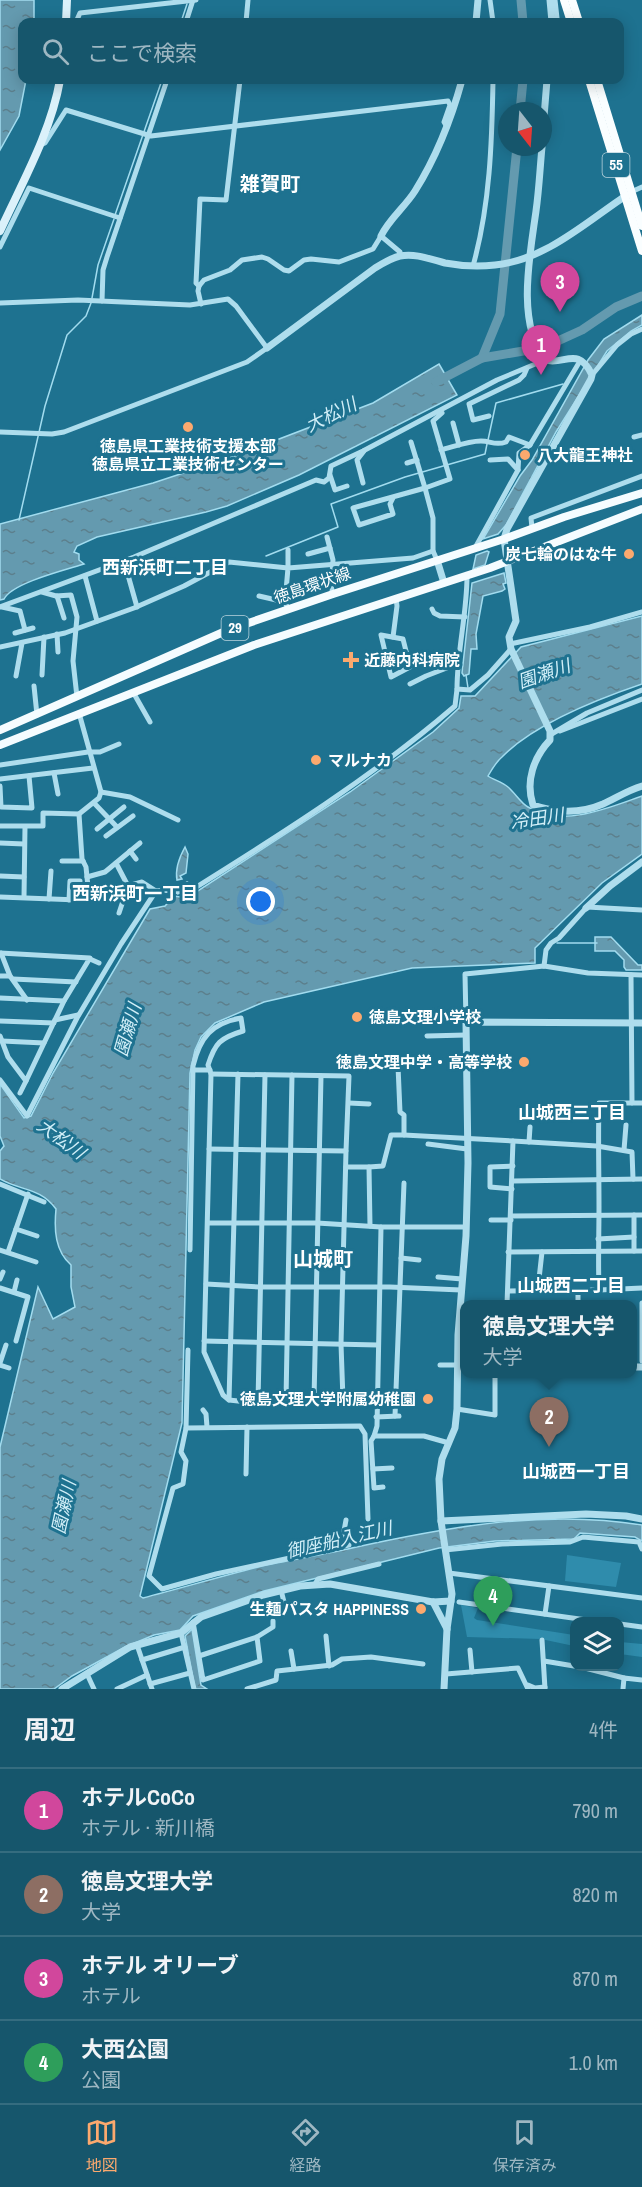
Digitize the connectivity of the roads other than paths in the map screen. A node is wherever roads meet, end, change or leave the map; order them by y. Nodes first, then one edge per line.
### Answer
1 (67, 0) edge
2 (195, 0) edge
3 (248, 0) edge
4 (478, 0) edge
5 (490, 0) edge
6 (550, 0) edge
7 (555, 0) edge
8 (564, 0) edge
9 (572, 0) edge
10 (151, 2) edge
11 (66, 18) edge
12 (78, 18) edge
13 (188, 18) edge
14 (246, 18) edge
15 (476, 18) edge
16 (492, 18) edge
17 (553, 18) edge
18 (557, 18) edge
19 (570, 18) edge
20 (578, 18) edge
21 (59, 84) edge
22 (165, 84) edge
23 (240, 84) edge
24 (461, 84) edge
25 (493, 84) edge
26 (547, 84) edge
27 (590, 84) edge
28 (598, 84) edge
29 (545, 102) edge
30 (235, 125) junction
31 (447, 128) junction
32 (147, 136) junction
33 (39, 145) junction
34 (541, 156) edge
35 (642, 187) edge
36 (628, 194) junction
37 (120, 218) junction
38 (642, 226) edge
39 (0, 231) edge
40 (381, 236) junction
41 (0, 247) edge
42 (642, 251) edge
43 (401, 256) junction
44 (527, 258) junction
45 (476, 266) junction
46 (199, 286) junction
47 (102, 301) junction
48 (0, 303) edge
49 (201, 303) junction
50 (642, 329) edge
51 (267, 348) junction
52 (543, 357) junction
53 (582, 362) junction
54 (527, 368) junction
55 (592, 373) junction
56 (445, 409) junction
57 (489, 416) dead end
58 (453, 423) dead end
59 (0, 432) edge
60 (642, 435) edge
61 (634, 436) dead end
62 (411, 442) dead end
63 (459, 445) junction
64 (530, 445) junction
65 (365, 450) junction
66 (441, 450) junction
67 (417, 460) junction
68 (490, 460) dead end
69 (407, 463) dead end
70 (518, 470) junction
71 (329, 474) junction
72 (642, 476) edge
73 (363, 483) dead end
74 (347, 486) dead end
75 (425, 488) junction
76 (642, 493) edge
77 (393, 498) junction
78 (642, 509) edge
79 (532, 528) junction
80 (327, 537) dead end
81 (504, 539) junction
82 (330, 548) junction
83 (476, 548) junction
84 (288, 550) dead end
85 (434, 551) junction
86 (308, 554) dead end
87 (436, 560) junction
88 (124, 561) junction
89 (415, 562) junction
90 (506, 562) junction
91 (333, 564) junction
92 (288, 568) junction
93 (469, 575) junction
94 (85, 576) junction
95 (444, 583) junction
96 (40, 592) junction
97 (333, 594) junction
98 (57, 596) junction
99 (259, 596) dead end
100 (396, 598) junction
101 (0, 606) edge
102 (287, 606) junction
103 (137, 607) junction
104 (432, 609) dead end
105 (642, 612) edge
106 (465, 616) junction
107 (64, 618) dead end
108 (97, 621) junction
109 (33, 628) dead end
110 (76, 628) junction
111 (25, 630) junction
112 (15, 633) dead end
113 (57, 634) junction
114 (393, 637) junction
115 (45, 638) junction
116 (22, 643) junction
117 (0, 647) edge
118 (511, 648) junction
119 (58, 652) dead end
120 (457, 664) junction
121 (42, 675) dead end
122 (16, 676) dead end
123 (125, 676) junction
124 (410, 684) dead end
125 (34, 686) dead end
126 (457, 689) junction
127 (642, 690) edge
128 (132, 691) junction
129 (77, 697) junction
130 (642, 699) edge
131 (79, 713) junction
132 (37, 715) junction
133 (150, 722) dead end
134 (2, 726) edge
135 (550, 733) junction
136 (119, 744) dead end
137 (0, 745) edge
138 (88, 752) junction
139 (0, 765) edge
140 (93, 768) junction
141 (54, 773) junction
142 (29, 776) junction
143 (0, 779) edge
144 (0, 786) edge
145 (642, 786) edge
146 (100, 792) junction
147 (58, 794) dead end
148 (94, 803) junction
149 (1, 807) edge
150 (124, 807) dead end
151 (79, 814) junction
152 (133, 816) dead end
153 (109, 819) junction
154 (178, 820) dead end
155 (0, 826) edge
156 (25, 826) junction
157 (117, 827) junction
158 (98, 829) dead end
159 (106, 837) dead end
160 (0, 843) edge
161 (140, 843) dead end
162 (24, 844) junction
163 (130, 851) junction
164 (136, 859) dead end
165 (62, 861) dead end
166 (83, 861) junction
167 (642, 862) edge
168 (116, 863) junction
169 (51, 871) dead end
170 (0, 876) edge
171 (24, 877) junction
172 (87, 877) junction
173 (80, 881) dead end
174 (187, 884) dead end
175 (128, 886) junction
176 (156, 891) junction
177 (178, 892) junction
178 (0, 897) edge
179 (24, 897) junction
180 (89, 897) junction
181 (49, 899) junction
182 (69, 900) junction
183 (586, 908) junction
184 (642, 910) edge
185 (119, 913) dead end
186 (1, 953) edge
187 (90, 959) junction
188 (99, 963) dead end
189 (544, 966) junction
190 (632, 975) junction
191 (642, 975) edge
192 (0, 976) edge
193 (11, 977) junction
194 (76, 982) junction
195 (0, 998) edge
196 (27, 1000) junction
197 (64, 1001) junction
198 (78, 1015) junction
199 (0, 1021) edge
200 (55, 1021) junction
201 (465, 1022) junction
202 (631, 1023) junction
203 (642, 1023) edge
204 (466, 1035) junction
205 (427, 1036) dead end
206 (1, 1039) edge
207 (44, 1043) junction
208 (398, 1066) dead end
209 (193, 1070) junction
210 (211, 1072) junction
211 (238, 1074) junction
212 (265, 1075) junction
213 (292, 1075) junction
214 (321, 1076) junction
215 (0, 1080) edge
216 (26, 1081) junction
217 (20, 1093) dead end
218 (350, 1103) junction
219 (632, 1103) junction
220 (642, 1103) edge
221 (369, 1104) dead end
222 (626, 1125) dead end
223 (530, 1127) dead end
224 (404, 1135) junction
225 (467, 1139) junction
226 (513, 1141) junction
227 (529, 1142) junction
228 (428, 1144) dead end
229 (597, 1146) junction
230 (209, 1149) junction
231 (467, 1149) junction
232 (236, 1150) junction
233 (263, 1150) junction
234 (624, 1150) junction
235 (290, 1151) junction
236 (319, 1151) junction
237 (346, 1151) junction
238 (513, 1166) junction
239 (346, 1167) junction
240 (369, 1167) junction
241 (633, 1179) junction
242 (642, 1179) edge
243 (599, 1180) junction
244 (513, 1181) junction
245 (404, 1183) dead end
246 (0, 1184) edge
247 (512, 1189) junction
248 (27, 1194) junction
249 (44, 1202) dead end
250 (599, 1215) junction
251 (634, 1215) junction
252 (642, 1215) edge
253 (511, 1218) junction
254 (491, 1220) dead end
255 (208, 1223) junction
256 (317, 1223) junction
257 (234, 1224) junction
258 (261, 1224) junction
259 (288, 1224) junction
260 (345, 1226) junction
261 (370, 1226) junction
262 (381, 1227) junction
263 (403, 1227) junction
264 (466, 1227) junction
265 (16, 1229) junction
266 (37, 1236) dead end
267 (634, 1238) junction
268 (598, 1239) junction
269 (0, 1250) edge
270 (190, 1250) dead end
271 (597, 1251) junction
272 (634, 1251) junction
273 (642, 1251) edge
274 (8, 1252) junction
275 (508, 1252) junction
276 (542, 1252) junction
277 (401, 1258) junction
278 (419, 1260) dead end
279 (36, 1262) dead end
280 (3, 1272) dead end
281 (438, 1277) dead end
282 (0, 1279) edge
283 (462, 1279) junction
284 (17, 1280) dead end
285 (206, 1284) junction
286 (233, 1286) junction
287 (260, 1287) junction
288 (287, 1287) junction
289 (316, 1287) junction
290 (342, 1287) junction
291 (378, 1287) junction
292 (0, 1288) edge
293 (400, 1288) junction
294 (642, 1288) edge
295 (461, 1290) junction
296 (541, 1290) junction
297 (578, 1290) junction
298 (599, 1290) junction
299 (508, 1291) junction
300 (14, 1292) junction
301 (461, 1300) edge
302 (507, 1300) edge
303 (578, 1300) edge
304 (642, 1303) edge
305 (641, 1329) edge
306 (16, 1341) dead end
307 (204, 1341) junction
308 (231, 1342) junction
309 (258, 1342) junction
310 (287, 1343) junction
311 (315, 1344) junction
312 (341, 1344) junction
313 (6, 1345) dead end
314 (378, 1345) junction
315 (188, 1350) dead end
316 (642, 1361) edge
317 (0, 1364) edge
318 (440, 1365) dead end
319 (460, 1367) edge
320 (9, 1368) dead end
321 (495, 1378) edge
322 (376, 1399) junction
323 (229, 1400) junction
324 (286, 1400) junction
325 (315, 1400) junction
326 (343, 1400) junction
327 (258, 1402) junction
328 (457, 1409) junction
329 (203, 1410) dead end
330 (376, 1417) junction
331 (207, 1427) junction
332 (247, 1427) junction
333 (186, 1428) junction
334 (374, 1436) junction
335 (449, 1443) junction
336 (392, 1468) dead end
337 (373, 1469) junction
338 (246, 1474) dead end
339 (383, 1487) dead end
340 (368, 1519) dead end
341 (642, 1519) edge
342 (346, 1520) dead end
343 (442, 1524) junction
344 (641, 1545) edge
345 (445, 1549) junction
346 (379, 1564) dead end
347 (449, 1573) junction
348 (315, 1584) junction
349 (549, 1586) junction
350 (281, 1590) junction
351 (642, 1598) edge
352 (455, 1601) junction
353 (433, 1602) junction
354 (286, 1610) dead end
355 (545, 1614) junction
356 (570, 1618) edge
357 (273, 1621) dead end
358 (192, 1623) junction
359 (624, 1625) edge
360 (642, 1627) edge
361 (447, 1629) junction
362 (182, 1633) junction
363 (326, 1636) dead end
364 (257, 1638) junction
365 (542, 1640) dead end
366 (137, 1645) junction
367 (185, 1647) junction
368 (470, 1650) dead end
369 (291, 1652) dead end
370 (199, 1656) junction
371 (142, 1660) junction
372 (544, 1661) junction
373 (423, 1664) dead end
374 (570, 1665) edge
375 (329, 1666) junction
376 (294, 1669) junction
377 (596, 1671) edge
378 (472, 1672) junction
379 (190, 1673) junction
380 (87, 1674) junction
381 (446, 1674) junction
382 (147, 1675) junction
383 (624, 1678) junction
384 (642, 1680) edge
385 (151, 1687) edge
386 (262, 1687) edge
387 (528, 1687) edge
388 (545, 1688) edge
389 (63, 1689) edge
390 (94, 1689) edge
391 (117, 1689) edge
392 (194, 1689) edge
393 (247, 1689) edge
394 (444, 1689) edge
395 (623, 1689) edge

1 - 11 main road
2 - 10 street
2 - 13 street
3 - 14 street
4 - 15 street
5 - 16 street
6 - 17 street
7 - 18 street
8 - 19 highway
9 - 20 highway
10 - 12 street
21 - 33 main road
22 - 32 street
23 - 30 street
24 - 31 street
25 - 45 street
26 - 29 street
27 - 36 highway, 55
28 - 36 highway, 55
30 - 31 street
30 - 32 street
30 - 46 street
31 - 40 street
32 - 33 street
32 - 37 street
33 - 39 main road
34 - 44 street
35 - 36 street
36 - 38 highway, 55
36 - 42 highway, 55
36 - 44 street
37 - 41 street
37 - 47 street
40 - 43 street
40 - 46 street
43 - 45 street
43 - 51 street
44 - 45 street
44 - 52 street
46 - 49 street
47 - 48 street
47 - 49 street
49 - 51 street
50 - 55 street
51 - 59 street
52 - 53 street
52 - 54 street
53 - 55 street
53 - 64 street
54 - 56 street
54 - 57 street
55 - 81 street
56 - 65 street
56 - 66 street
58 - 63 street
60 - 61 street
62 - 67 street
63 - 64 street
63 - 66 street
64 - 70 street
65 - 71 street
65 - 73 street
66 - 75 street
67 - 69 street
67 - 75 street
68 - 70 street
70 - 83 street
71 - 74 street
71 - 88 street
72 - 79 street
75 - 77 street
75 - 85 street
76 - 79 main road, 徳島環状線 / 29
77 - 77 street
78 - 90 main road, 29
79 - 81 main road, 徳島環状線 / 29
80 - 82 street
81 - 83 main road, 徳島環状線 / 29
81 - 90 street
82 - 86 street
82 - 91 street
83 - 87 main road, 徳島環状線 / 29
84 - 92 street
85 - 87 street
85 - 89 street
87 - 89 main road, 徳島環状線 / 29
87 - 95 street
88 - 94 street
88 - 103 street
89 - 91 street
89 - 97 main road, 徳島環状線 / 29
90 - 93 main road, 29
90 - 118 street
91 - 92 street
91 - 97 street
92 - 102 street
92 - 103 street
93 - 95 main road, 29
93 - 106 street
94 - 96 street
94 - 108 street
95 - 100 main road, 29
96 - 98 street
96 - 101 street
97 - 102 main road, 徳島環状線 / 29
98 - 107 street
98 - 110 street
99 - 102 street
100 - 114 street
100 - 128 main road, 29
101 - 111 street
102 - 123 main road, 徳島環状線 / 29
103 - 108 street
104 - 106 street
105 - 118 street
106 - 120 street
108 - 110 street
109 - 111 street
110 - 113 street
110 - 129 street
111 - 112 street
113 - 115 street
113 - 119 street
114 - 114 street
115 - 116 street
115 - 121 street
116 - 117 street
116 - 122 street
118 - 126 street
118 - 135 street
120 - 124 street
120 - 126 street
123 - 128 main road
123 - 129 main road, 徳島環状線 / 29
125 - 132 street
126 - 177 street
127 - 135 street
128 - 131 main road, 29
128 - 133 street
129 - 132 main road, 徳島環状線 / 29
130 - 135 street
131 - 137 main road, 29
131 - 138 street
132 - 134 main road, 徳島環状線 / 29
135 - 145 street
136 - 138 street
138 - 139 street
138 - 140 street
140 - 141 street
140 - 146 street
141 - 142 street
141 - 147 street
142 - 143 street
142 - 149 street
144 - 149 street
146 - 148 street
146 - 154 street
148 - 151 street
148 - 153 street
150 - 153 street
151 - 156 street
151 - 166 street
152 - 157 street
153 - 157 street
153 - 158 street
155 - 156 street
156 - 162 street
157 - 159 street
160 - 162 street
161 - 163 street
162 - 171 street
163 - 164 street
163 - 168 street
165 - 166 street
166 - 172 street
167 - 183 street
168 - 172 street
168 - 175 street
169 - 181 street
170 - 171 street
171 - 179 street
172 - 180 street
173 - 182 street
174 - 177 street
175 - 176 street
175 - 180 street
175 - 185 street
176 - 177 street
176 - 198 street
178 - 179 street
179 - 181 street
180 - 182 street
181 - 182 street
183 - 184 street
183 - 189 street
186 - 187 street
186 - 193 street
187 - 188 street
187 - 194 street
189 - 190 street
189 - 201 street
190 - 191 street
190 - 202 street
192 - 193 street
193 - 194 street
193 - 196 street
194 - 197 street
195 - 196 street
196 - 197 street
197 - 200 street
198 - 200 street
198 - 215 street
199 - 200 street
200 - 207 street
201 - 202 street
201 - 204 street
202 - 203 street
202 - 219 street
204 - 205 street
204 - 225 street
206 - 207 street
206 - 216 street
207 - 216 street
208 - 224 street
209 - 210 street
209 - 210 street
209 - 270 street
210 - 211 street
210 - 230 street
211 - 212 street
211 - 232 street
212 - 213 street
212 - 233 street
213 - 214 street
213 - 235 street
214 - 218 street
214 - 236 street
216 - 217 street
218 - 221 street
218 - 237 street
219 - 220 street
219 - 229 street
222 - 234 street
223 - 227 street
224 - 225 street
224 - 240 street
225 - 226 street
225 - 231 street
226 - 227 street
226 - 238 street
227 - 229 street
228 - 231 street
229 - 234 street
229 - 243 street
230 - 232 street
230 - 255 street
231 - 264 street
232 - 233 street
232 - 257 street
233 - 235 street
233 - 258 street
234 - 241 street
235 - 236 street
235 - 259 street
236 - 237 street
236 - 256 street
237 - 239 street
238 - 244 street
238 - 247 street
239 - 240 street
239 - 260 street
240 - 261 street
241 - 242 street
241 - 243 street
243 - 244 street
243 - 250 street
244 - 247 street
245 - 263 street
246 - 248 street
247 - 253 street
248 - 249 street
248 - 265 street
250 - 251 street
250 - 253 street
250 - 268 street
251 - 252 street
251 - 267 street
253 - 254 street
253 - 275 street
255 - 257 street
255 - 285 street
256 - 259 street
256 - 260 street
256 - 289 street
257 - 258 street
257 - 286 street
258 - 259 street
258 - 287 street
259 - 288 street
260 - 261 street
260 - 290 street
261 - 262 street
262 - 263 street
262 - 291 street
263 - 264 street
263 - 277 street
264 - 283 street
265 - 266 street
265 - 274 street
267 - 268 street
267 - 272 street
268 - 271 street
269 - 274 street
271 - 272 street
271 - 276 street
271 - 298 street
272 - 273 street
274 - 279 street
275 - 276 street
275 - 299 street
276 - 296 street
277 - 278 street
277 - 293 street
280 - 282 street
281 - 283 street
283 - 295 street
284 - 300 street
285 - 286 street
285 - 307 street
286 - 287 street
286 - 308 street
287 - 288 street
287 - 309 street
288 - 289 street
288 - 310 street
289 - 290 street
289 - 311 street
290 - 291 street
290 - 312 street
291 - 293 street
291 - 314 street
292 - 300 street
293 - 295 street
293 - 330 street
294 - 298 street
295 - 301 street
296 - 297 street
296 - 299 street
297 - 298 street
297 - 303 street
299 - 302 street
300 - 306 street
304 - 305 street
305 - 316 street
307 - 308 street
307 - 323 street
308 - 309 street
308 - 323 street
309 - 310 street
309 - 327 street
310 - 311 street
310 - 324 street
311 - 312 street
311 - 325 street
312 - 314 street
312 - 326 street
313 - 317 street
314 - 322 street
315 - 333 street
317 - 320 street
318 - 319 street
319 - 328 street
321 - 328 street
322 - 326 street
322 - 330 street
323 - 327 street
324 - 325 street
324 - 327 street
325 - 326 street
328 - 335 street
329 - 331 street
330 - 334 street
331 - 332 street
331 - 333 street
332 - 338 street
332 - 340 street
333 - 342 street
334 - 335 street
334 - 337 street
335 - 343 street
336 - 337 street
337 - 339 street
341 - 343 street
343 - 345 street
344 - 345 street
345 - 347 street
346 - 348 street
347 - 349 street
347 - 352 street
348 - 350 street
348 - 353 street
349 - 351 street
349 - 355 street
350 - 354 street
350 - 358 street
352 - 353 street
352 - 355 street
352 - 361 street
353 - 361 street
355 - 356 street
357 - 364 street
358 - 362 street
358 - 370 street
359 - 360 street
361 - 381 street
362 - 366 street
362 - 367 street
363 - 375 street
364 - 370 street
364 - 370 street
365 - 372 street
366 - 371 street
366 - 380 street
367 - 371 street
367 - 379 street
368 - 378 street
369 - 376 street
371 - 382 street
372 - 374 street
372 - 388 street
373 - 375 street
375 - 376 street
376 - 386 street
377 - 383 street
378 - 381 street
378 - 387 street
379 - 385 street
379 - 392 street
380 - 389 street
380 - 390 street
381 - 394 street
382 - 385 street
382 - 391 street
383 - 384 street
383 - 395 street
386 - 393 street
387 - 388 street

